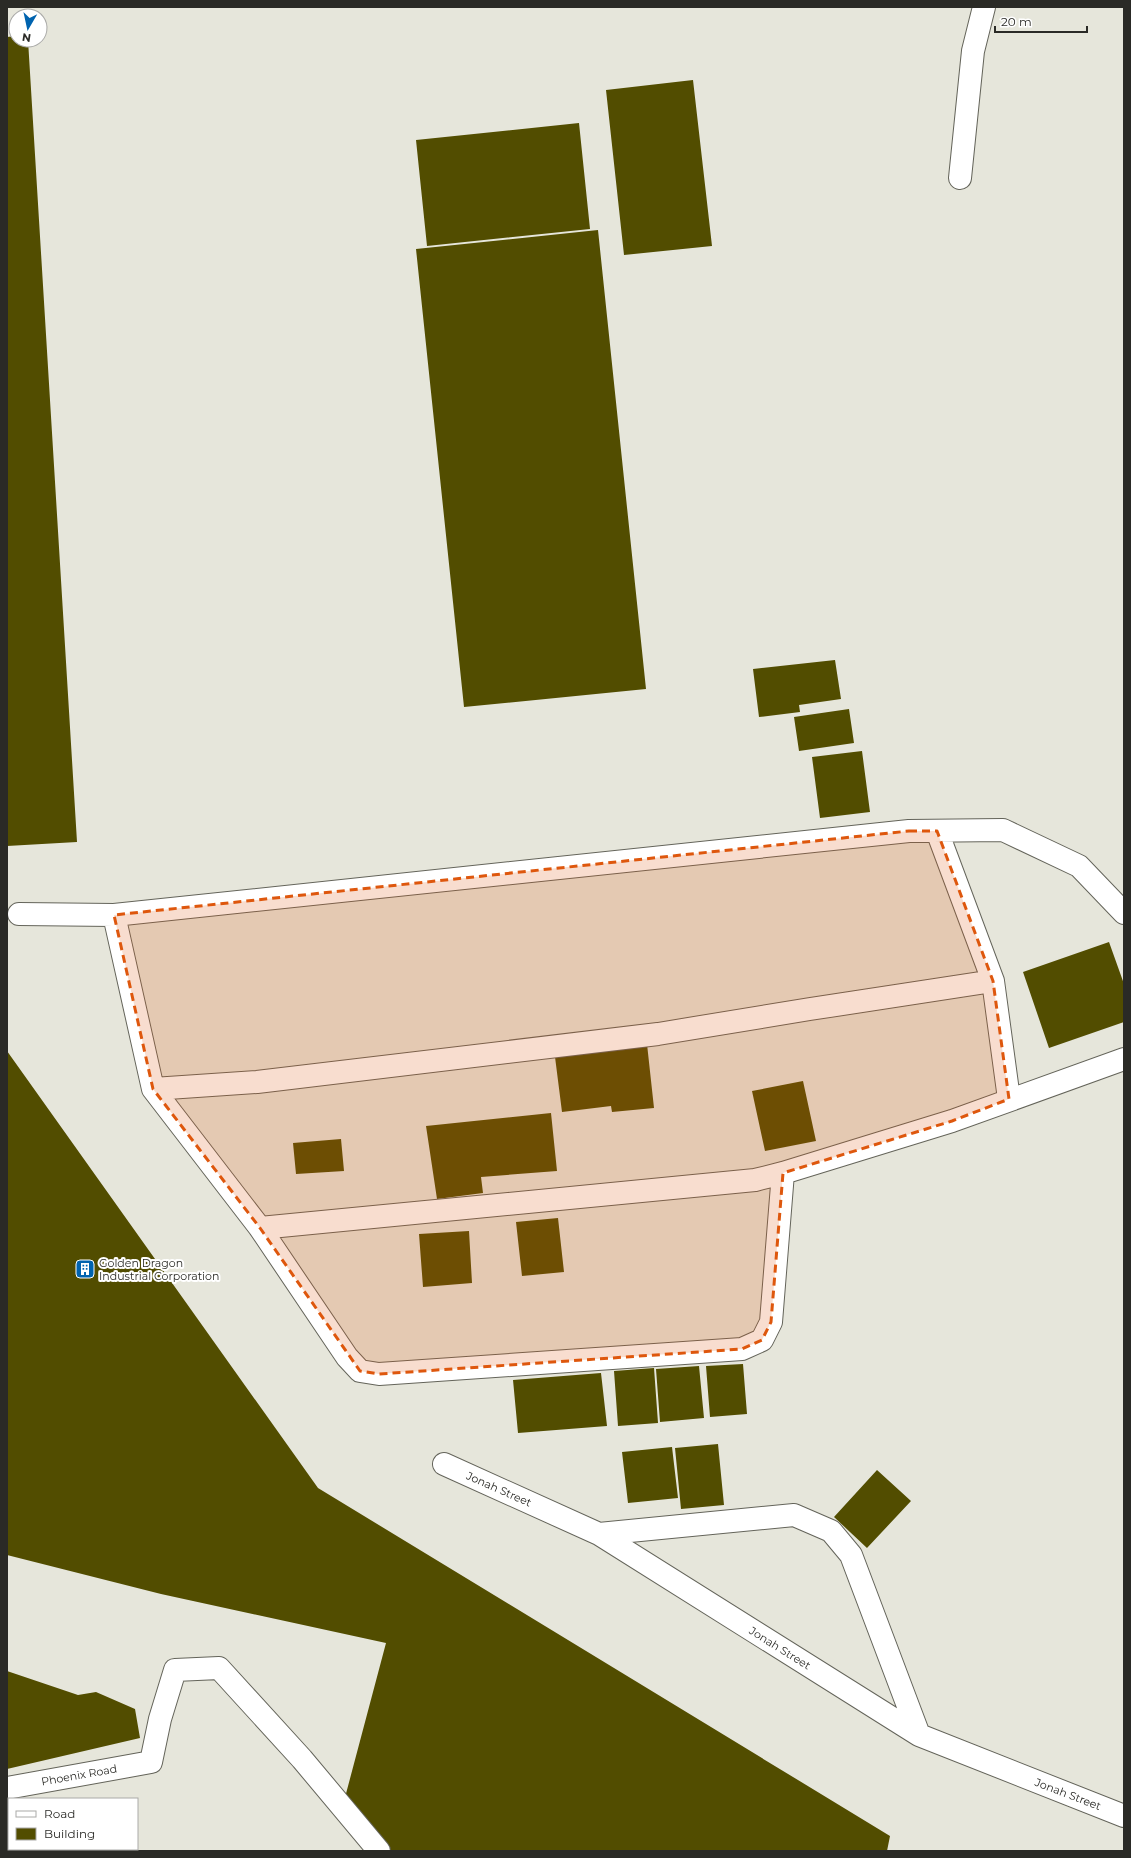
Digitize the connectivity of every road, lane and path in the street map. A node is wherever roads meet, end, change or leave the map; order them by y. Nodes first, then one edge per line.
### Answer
1 (984, 7) edge
2 (960, 178) dead end
3 (937, 831) junction
4 (1124, 913) edge
5 (19, 914) dead end
6 (114, 915) junction
7 (993, 981) junction
8 (1124, 1059) edge
9 (153, 1089) junction
10 (1009, 1099) junction
11 (783, 1173) junction
12 (260, 1228) junction
13 (444, 1464) dead end
14 (599, 1534) junction
15 (919, 1735) junction
16 (7, 1788) edge
17 (1124, 1816) edge
18 (379, 1851) edge

1 - 2 street
3 - 4 street
3 - 6 street
3 - 7 street
5 - 6 street
6 - 9 street
7 - 9 street
7 - 10 street
8 - 10 street
9 - 12 street
10 - 11 street
11 - 12 street
11 - 12 street
13 - 14 street, Jonah Street
14 - 15 street, Jonah Street
14 - 15 street
15 - 17 street, Jonah Street
16 - 18 street, Phoenix Road

